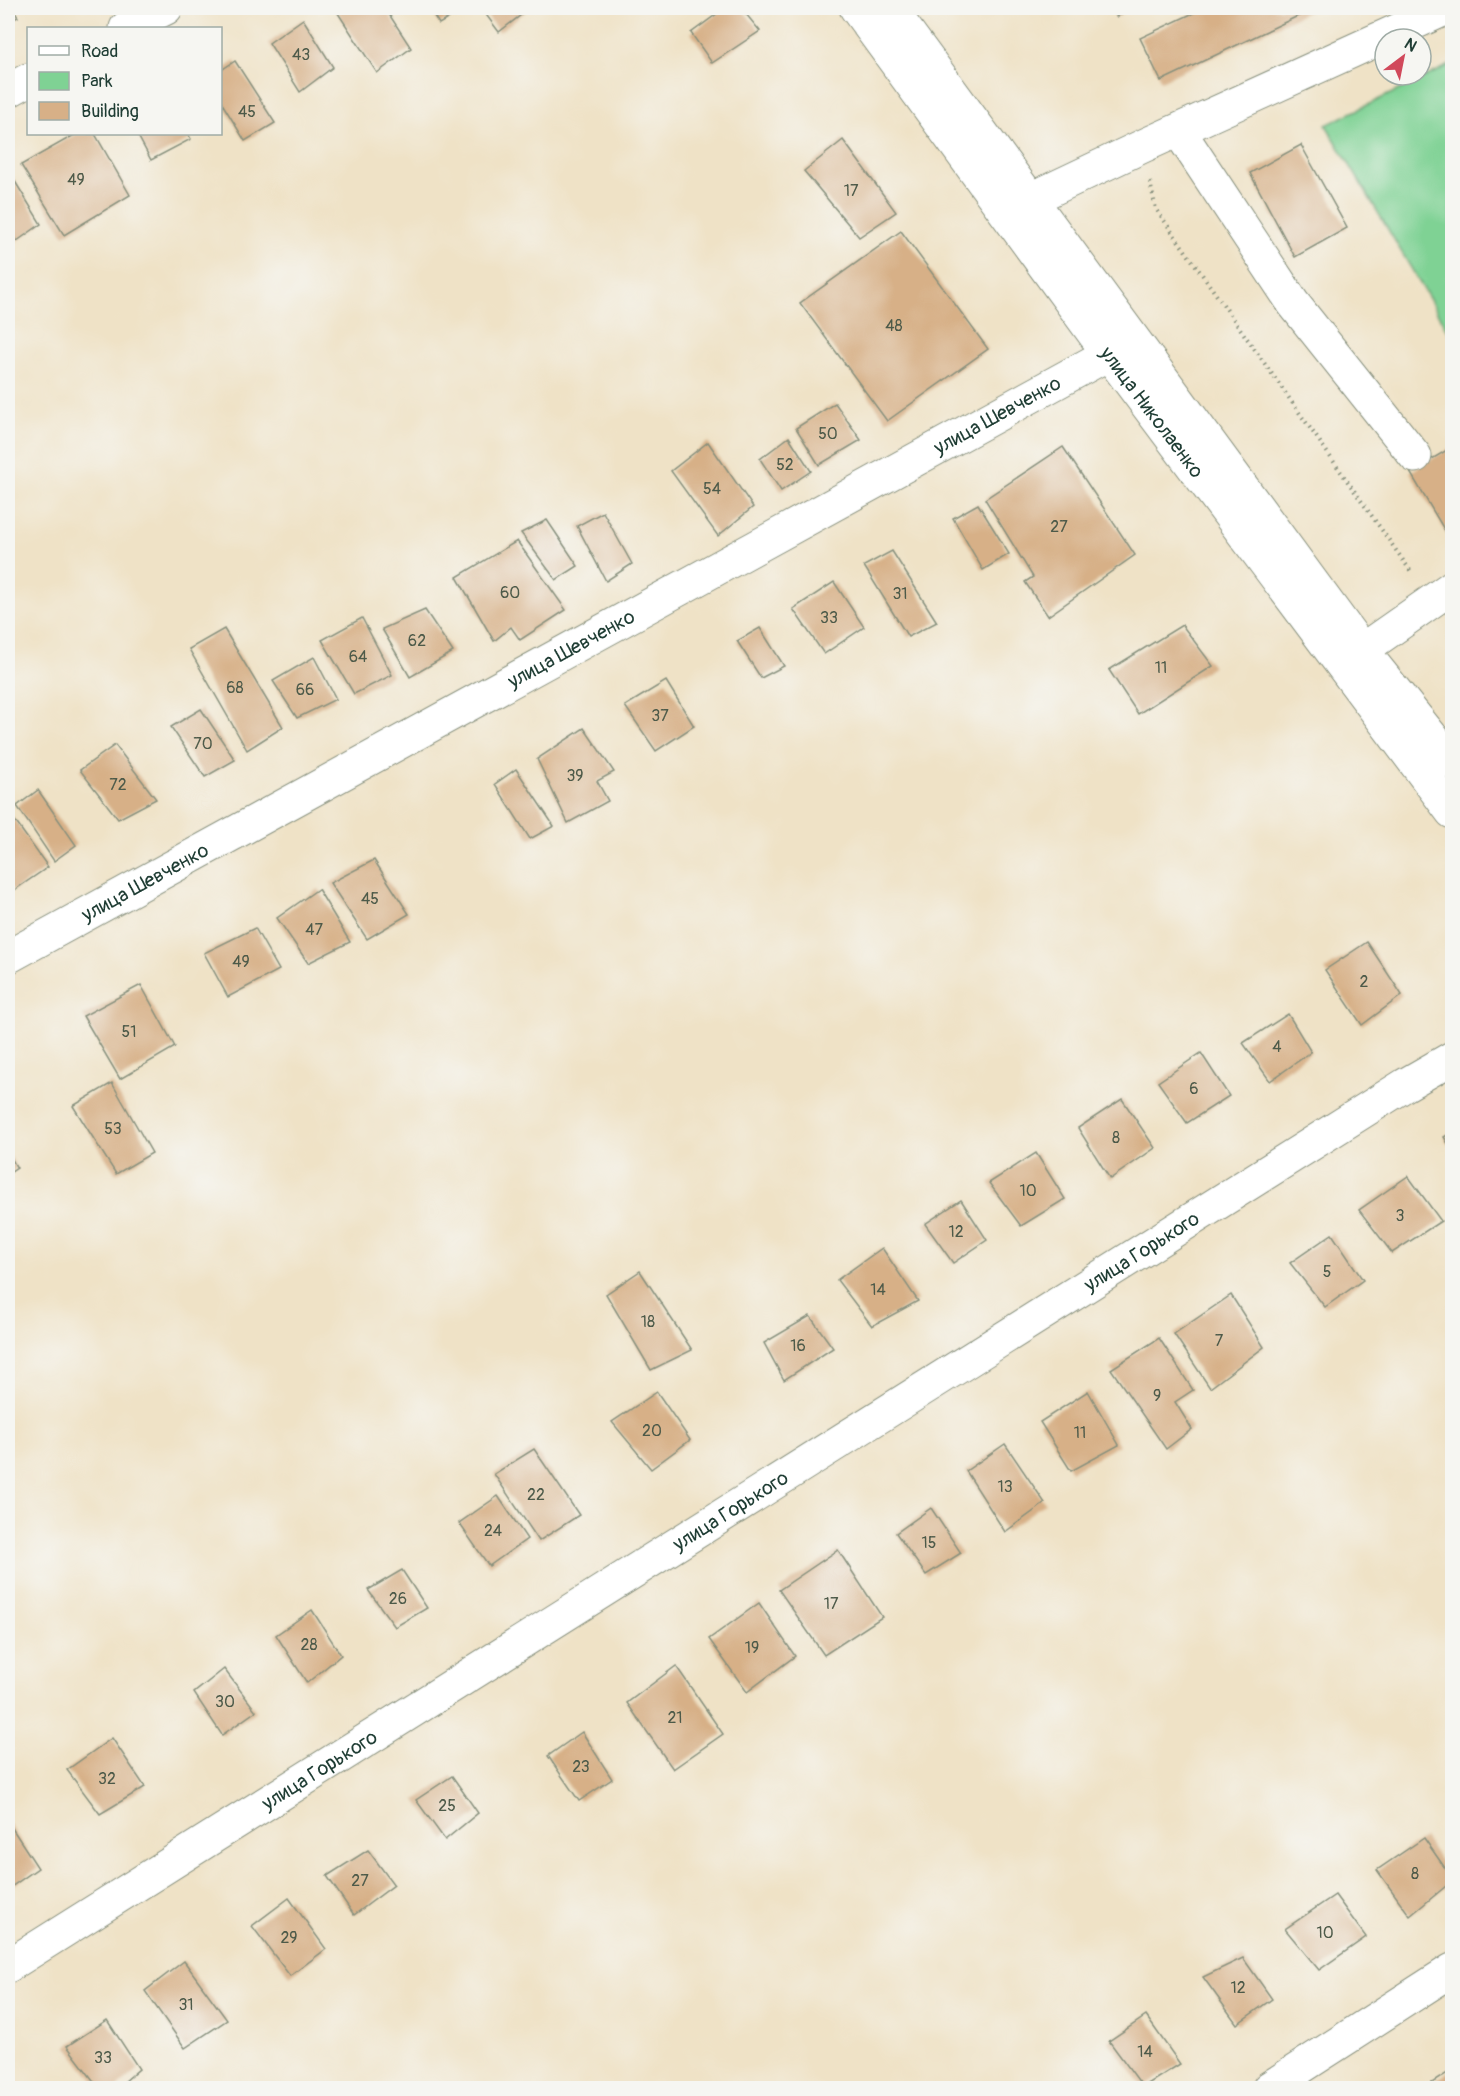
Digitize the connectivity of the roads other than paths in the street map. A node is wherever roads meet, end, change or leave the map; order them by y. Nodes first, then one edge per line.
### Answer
1 (166, 8) edge
2 (856, 8) edge
3 (890, 8) edge
4 (1447, 8) edge
5 (128, 27) edge
6 (27, 81) edge
7 (8, 91) edge
8 (1179, 131) junction
9 (1018, 205) junction
10 (1121, 347) junction
11 (1415, 456) dead end
12 (1442, 594) edge
13 (1362, 650) junction
14 (1452, 762) edge
15 (1452, 812) edge
16 (8, 957) edge
17 (1452, 1058) edge
18 (8, 1966) edge
19 (1452, 1970) edge
20 (1269, 2088) edge

1 - 5 street
2 - 9 street, улица Николаенко
3 - 9 street, улица Николаенко
4 - 8 street
6 - 7 street
8 - 9 street
8 - 11 street
9 - 10 street, улица Николаенко
10 - 13 street, улица Николаенко
10 - 15 street, улица Николаенко
10 - 16 street, улица Шевченко
12 - 13 street
13 - 14 street, улица Николаенко
17 - 18 street, улица Горького
19 - 20 street

